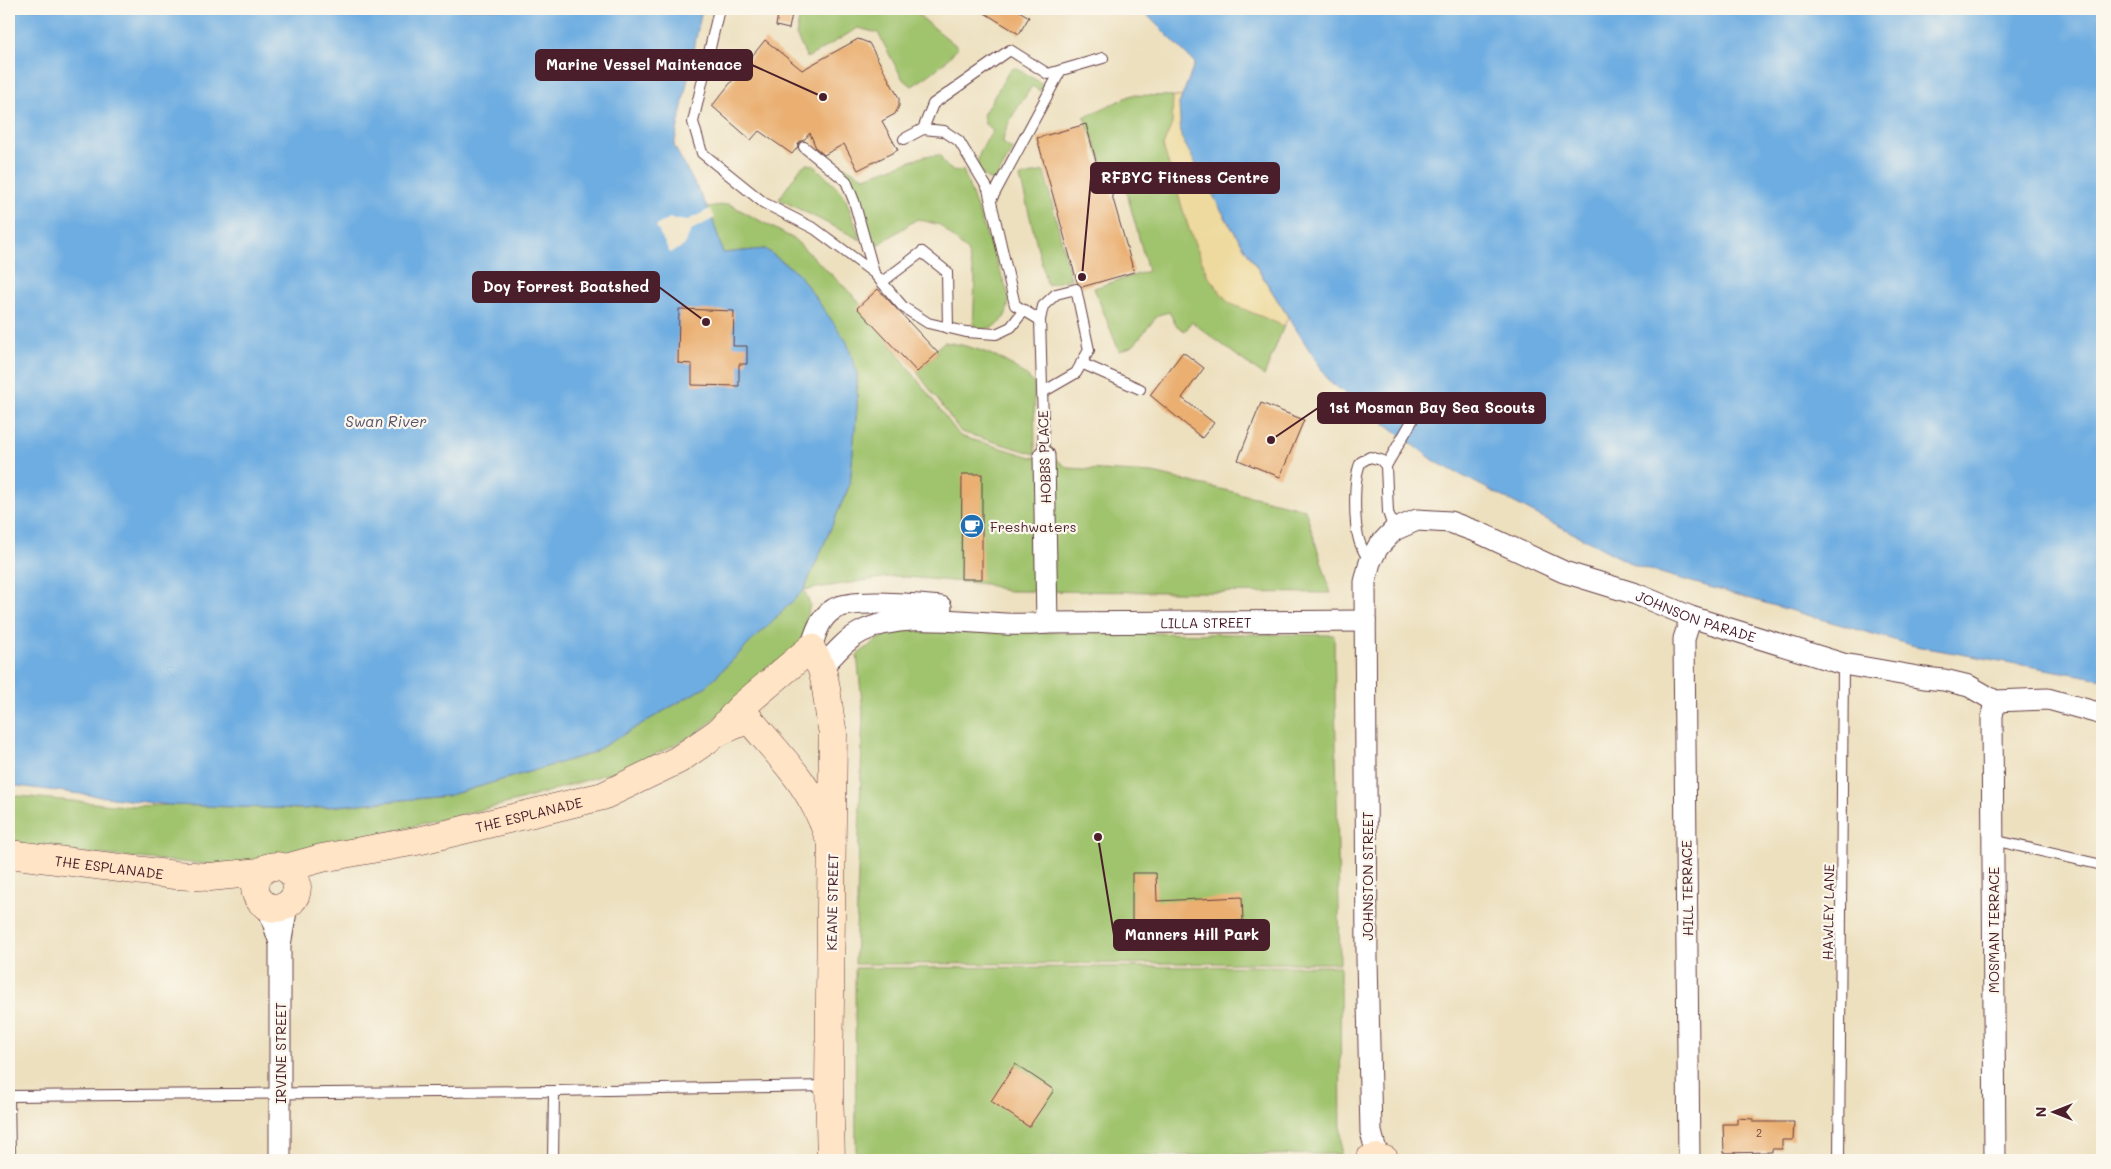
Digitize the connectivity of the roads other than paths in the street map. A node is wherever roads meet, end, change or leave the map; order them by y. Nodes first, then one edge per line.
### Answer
1 (718, 9) edge
2 (1103, 58) dead end
3 (1061, 70) junction
4 (923, 129) junction
5 (904, 139) dead end
6 (804, 147) dead end
7 (991, 200) junction
8 (874, 273) junction
9 (882, 282) junction
10 (1024, 310) junction
11 (1040, 320) junction
12 (948, 328) junction
13 (1081, 363) junction
14 (1140, 389) dead end
15 (1042, 392) junction
16 (1412, 421) dead end
17 (1044, 456) joint
18 (1386, 466) junction
19 (1394, 530) junction
20 (1370, 562) junction
21 (1691, 617) junction
22 (1365, 621) junction
23 (1047, 623) junction
24 (816, 658) junction
25 (1843, 664) junction
26 (1995, 700) junction
27 (744, 714) junction
28 (2102, 714) edge
29 (1993, 840) junction
30 (833, 849) junction
31 (9, 854) edge
32 (2102, 865) edge
33 (276, 887) junction
34 (829, 1086) junction
35 (554, 1091) junction
36 (280, 1094) junction
37 (10, 1160) edge
38 (280, 1160) edge
39 (553, 1160) edge
40 (831, 1160) edge
41 (1374, 1160) edge
42 (1689, 1160) edge
43 (1839, 1160) edge
44 (1995, 1160) edge

1 - 8 lane
2 - 3 lane
3 - 4 lane
3 - 7 lane
4 - 5 lane
4 - 7 lane
6 - 8 lane
7 - 10 lane
8 - 9 lane
9 - 12 lane
9 - 12 lane
10 - 11 lane
10 - 12 lane
11 - 13 lane
11 - 15 lane, HOBBS PLACE
13 - 14 lane
13 - 15 lane
15 - 17 lane, HOBBS PLACE
16 - 18 lane
17 - 23 street, HOBBS PLACE
18 - 19 lane
18 - 20 lane
19 - 20 street, JOHNSON PARADE
19 - 21 street, JOHNSON PARADE
20 - 22 street, JOHNSON PARADE
21 - 25 street, JOHNSON PARADE
21 - 42 street, HILL TERRACE
22 - 23 street, LILLA STREET
22 - 41 street, JOHNSTON STREET
23 - 24 street, LILLA STREET
23 - 24 street, LILLA STREET
24 - 27 street, THE ESPLANADE
24 - 30 street, KEANE STREET
25 - 26 street, JOHNSON PARADE
25 - 43 lane, HAWLEY LANE
26 - 28 street, JOHNSON PARADE
26 - 29 street, MOSMAN TERRACE
27 - 30 street
27 - 33 street, THE ESPLANADE
29 - 32 lane
29 - 44 street, MOSMAN TERRACE
30 - 34 street, KEANE STREET
31 - 33 street, THE ESPLANADE
33 - 36 street, IRVINE STREET
34 - 35 lane
34 - 40 street, KEANE STREET
35 - 36 lane
35 - 39 lane
36 - 37 lane
36 - 38 street, IRVINE STREET

